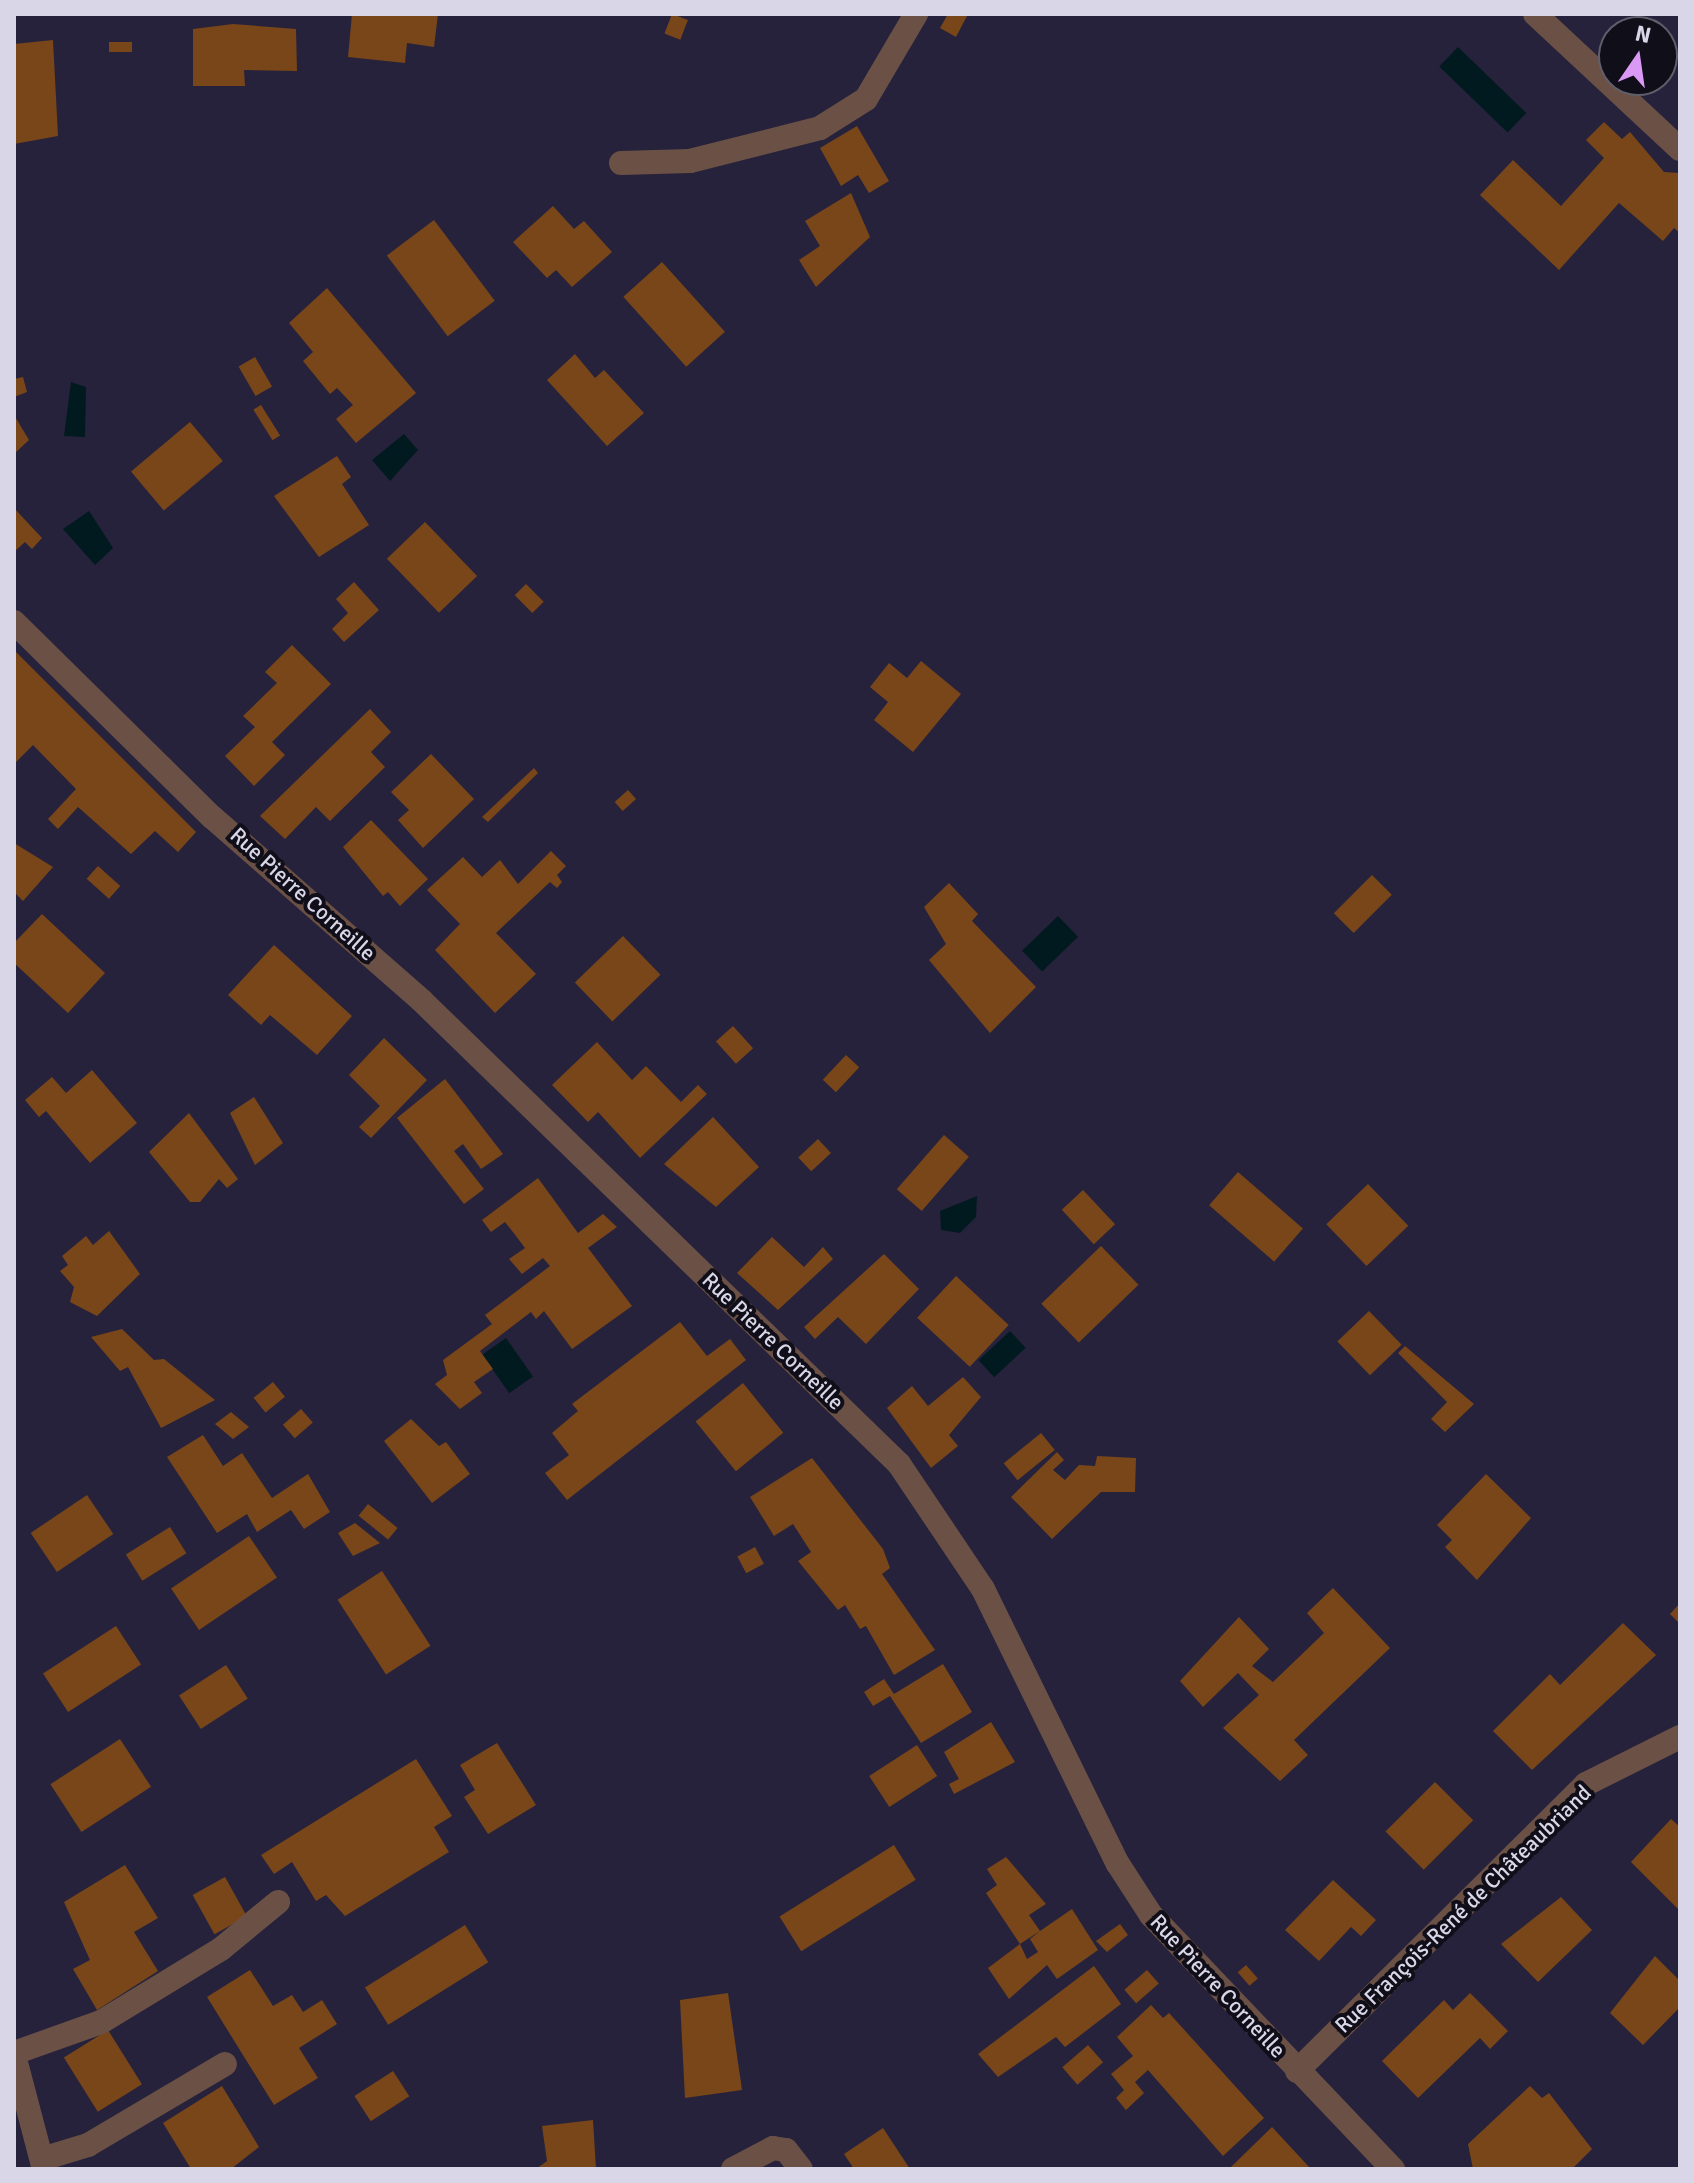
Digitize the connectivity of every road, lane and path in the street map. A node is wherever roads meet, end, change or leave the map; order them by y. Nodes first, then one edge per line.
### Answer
1 (916, 14) edge
2 (1535, 14) edge
3 (1680, 149) edge
4 (621, 163) dead end
5 (14, 622) edge
6 (1680, 1737) edge
7 (278, 1902) dead end
8 (14, 2054) edge
9 (225, 2064) dead end
10 (1297, 2071) junction
11 (43, 2164) edge
12 (733, 2169) edge
13 (801, 2169) edge
14 (1393, 2169) edge

1 - 4 street
2 - 3 street
5 - 10 street, Rue Pierre Corneille
6 - 10 street, Rue François-René de Châteaubriand
7 - 8 street
8 - 11 street
9 - 11 street
10 - 14 street, Rue Pierre Corneille
12 - 13 street

